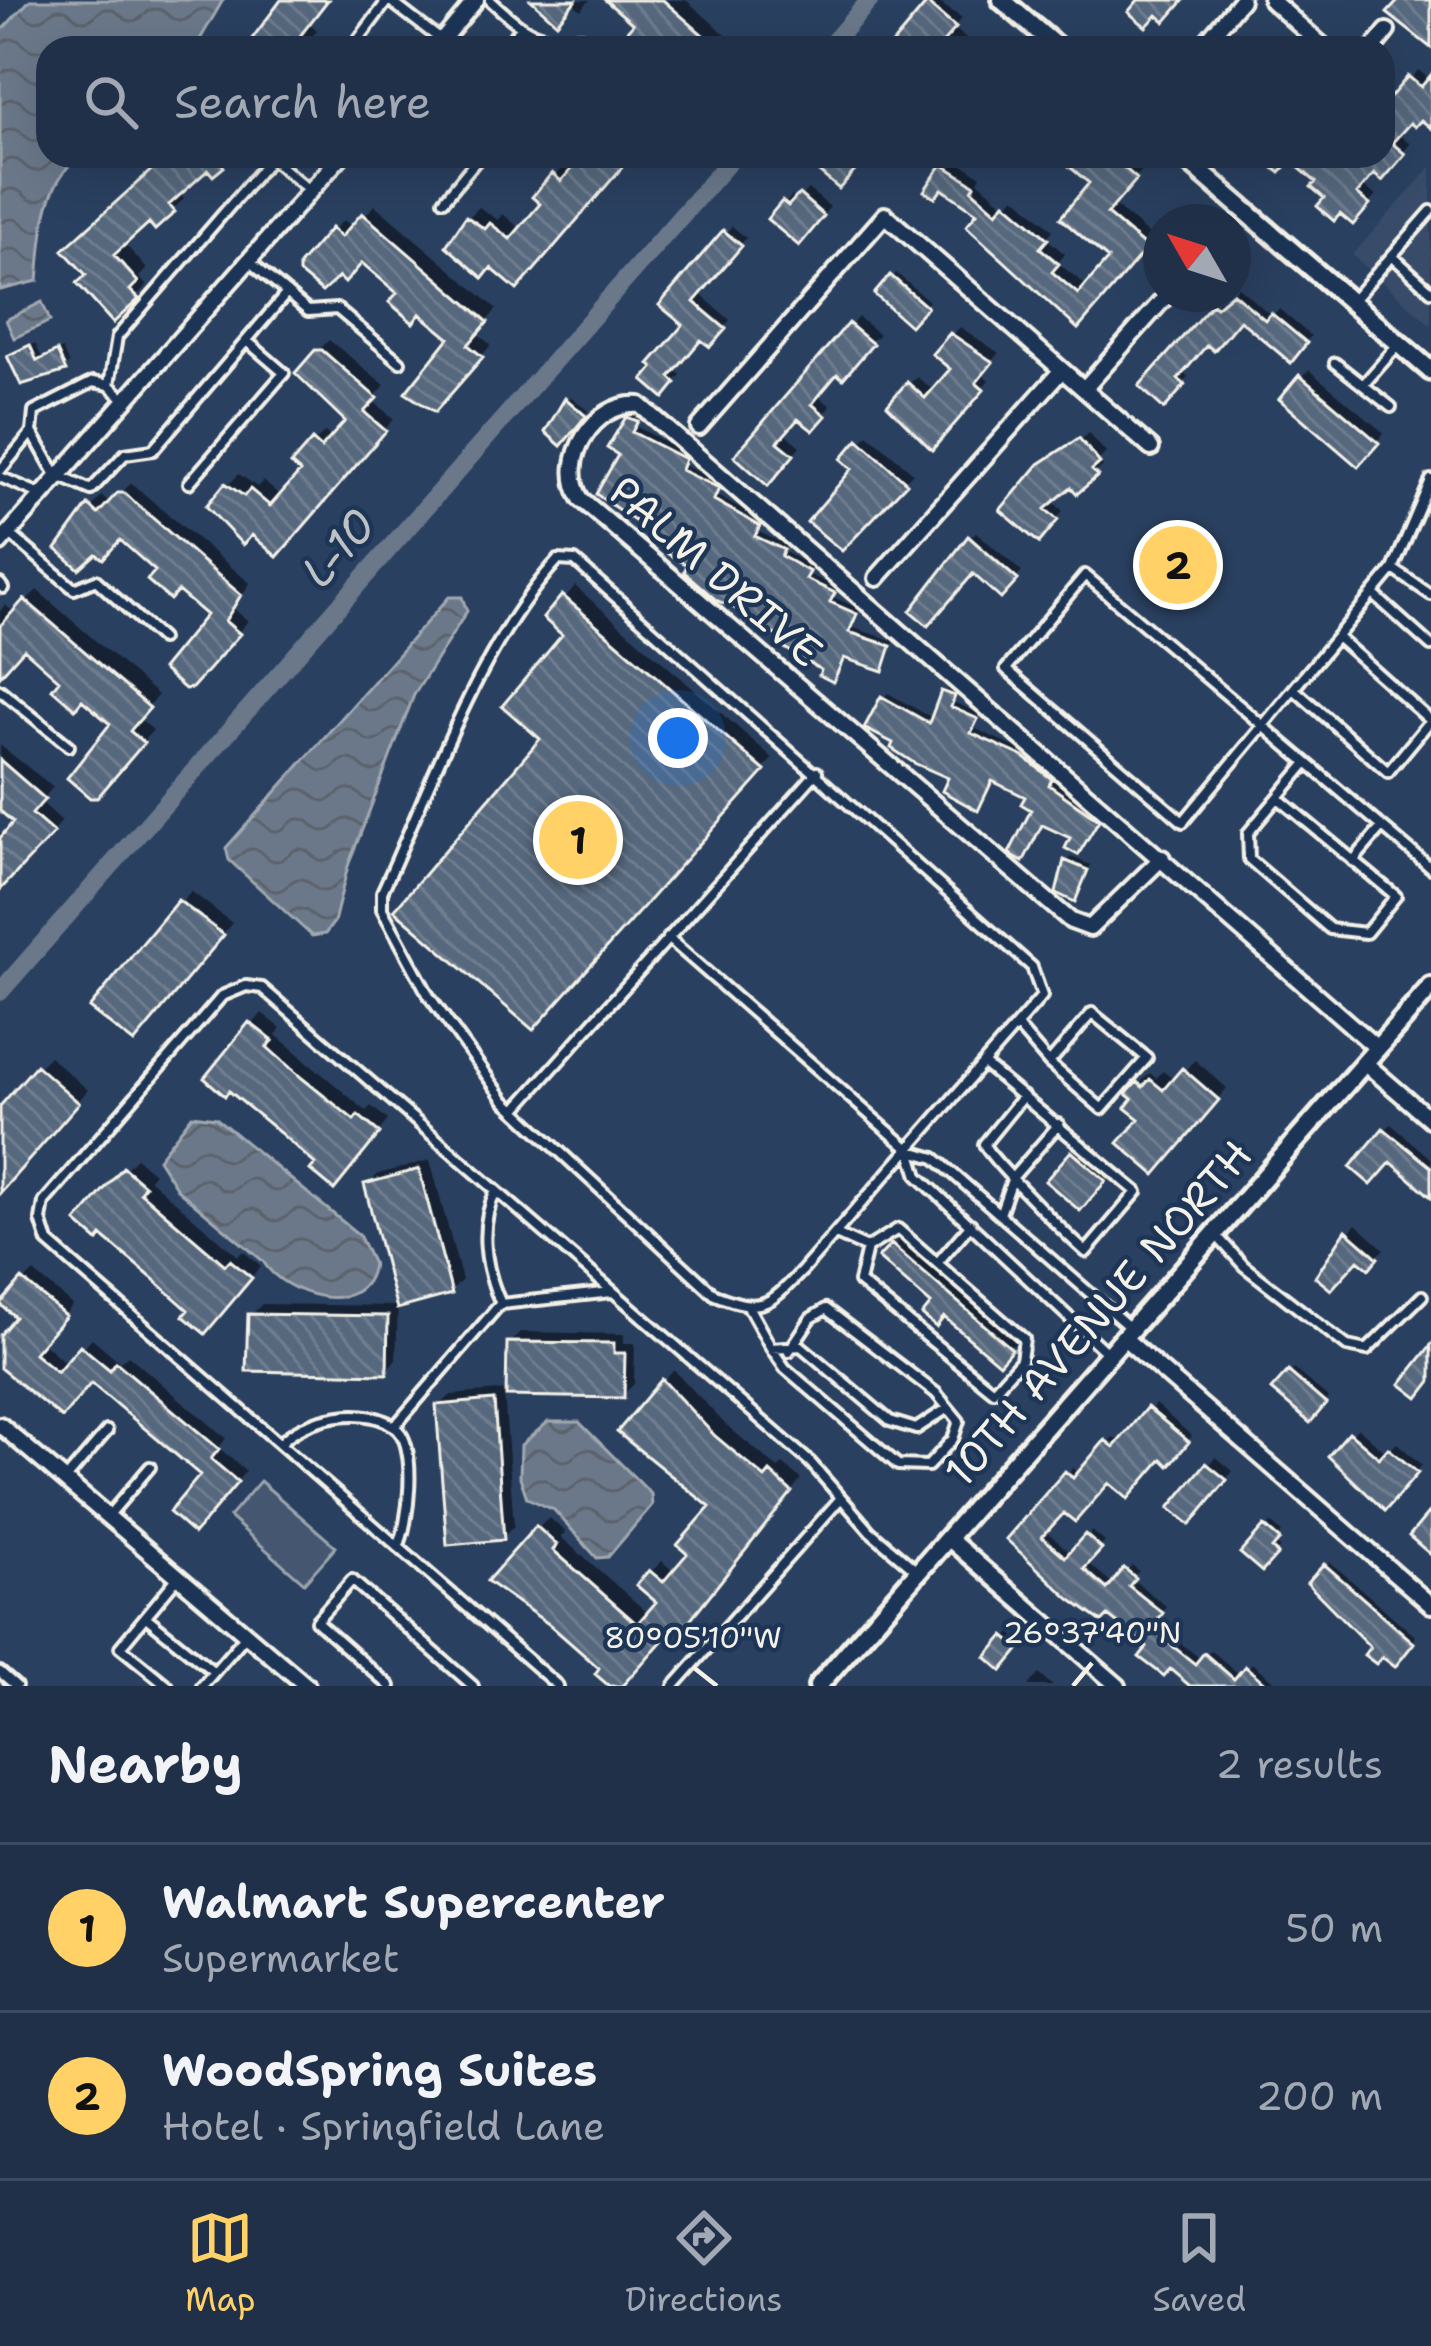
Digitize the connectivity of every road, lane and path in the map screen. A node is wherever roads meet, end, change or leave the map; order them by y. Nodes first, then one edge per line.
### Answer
1 (388, 0) edge
2 (476, 0) edge
3 (490, 0) edge
4 (1002, 0) edge
5 (1241, 0) edge
6 (1271, 0) edge
7 (520, 28) junction
8 (1387, 31) dead end
9 (361, 36) edge
10 (430, 36) edge
11 (446, 36) edge
12 (513, 36) edge
13 (539, 36) edge
14 (1044, 36) edge
15 (1211, 36) edge
16 (1312, 36) edge
17 (1383, 36) edge
18 (263, 168) edge
19 (285, 168) edge
20 (330, 168) edge
21 (471, 168) edge
22 (1193, 168) edge
23 (310, 191) junction
24 (443, 200) dead end
25 (1227, 204) edge
26 (1431, 211) edge
27 (1251, 226) edge
28 (1391, 256) junction
29 (249, 261) junction
30 (1431, 291) edge
31 (287, 293) junction
32 (1351, 302) junction
33 (1152, 312) edge
34 (247, 340) junction
35 (1399, 344) junction
36 (400, 362) dead end
37 (1335, 363) dead end
38 (1062, 370) junction
39 (1431, 371) edge
40 (109, 385) junction
41 (1363, 385) junction
42 (1084, 389) junction
43 (125, 400) junction
44 (1391, 407) dead end
45 (699, 427) dead end
46 (32, 432) junction
47 (1151, 448) dead end
48 (0, 474) edge
49 (56, 476) junction
50 (1431, 480) edge
51 (189, 483) dead end
52 (40, 494) junction
53 (1426, 505) edge
54 (4, 538) edge
55 (1393, 569) junction
56 (877, 578) dead end
57 (1372, 594) junction
58 (1431, 596) edge
59 (1338, 638) junction
60 (161, 639) dead end
61 (1431, 646) edge
62 (0, 690) edge
63 (1295, 690) junction
64 (1431, 720) edge
65 (1264, 729) junction
66 (69, 746) dead end
67 (1306, 764) junction
68 (817, 772) junction
69 (1278, 798) junction
70 (1382, 827) junction
71 (1162, 858) junction
72 (1354, 861) junction
73 (1431, 868) edge
74 (668, 938) junction
75 (1431, 987) edge
76 (1019, 1028) junction
77 (1378, 1048) junction
78 (1048, 1063) junction
79 (1365, 1063) junction
80 (986, 1066) junction
81 (1023, 1096) junction
82 (514, 1110) junction
83 (1431, 1120) edge
84 (1059, 1124) junction
85 (910, 1151) junction
86 (1013, 1178) junction
87 (496, 1191) junction
88 (1000, 1214) junction
89 (971, 1224) junction
90 (836, 1234) junction
91 (1215, 1234) junction
92 (867, 1248) junction
93 (938, 1262) junction
94 (612, 1292) junction
95 (1422, 1296) dead end
96 (500, 1304) junction
97 (749, 1308) junction
98 (1128, 1334) junction
99 (771, 1348) junction
100 (789, 1351) junction
101 (1109, 1354) junction
102 (948, 1408) junction
103 (0, 1425) edge
104 (395, 1426) junction
105 (107, 1431) dead end
106 (280, 1444) junction
107 (150, 1467) dead end
108 (64, 1481) junction
109 (841, 1498) junction
110 (108, 1516) junction
111 (948, 1538) junction
112 (398, 1547) junction
113 (919, 1572) junction
114 (179, 1575) junction
115 (1431, 1605) edge
116 (146, 1617) junction
117 (247, 1634) junction
118 (0, 1672) edge
119 (214, 1672) junction
120 (16, 1686) edge
121 (168, 1686) edge
122 (202, 1686) edge
123 (307, 1686) edge
124 (390, 1686) edge
125 (473, 1686) edge
126 (558, 1686) edge
127 (674, 1686) edge
128 (818, 1686) edge
129 (1118, 1686) edge

1 - 9 lane
1 - 10 lane
2 - 11 street
3 - 7 lane
4 - 14 street
5 - 15 street
6 - 16 street
7 - 12 lane
7 - 13 lane
8 - 17 street
18 - 40 lane
19 - 23 lane
20 - 23 street
21 - 24 lane
22 - 25 street
23 - 29 street
26 - 28 lane
27 - 32 street
28 - 30 lane
28 - 32 lane
29 - 31 lane
29 - 43 street
31 - 34 lane
31 - 36 lane
32 - 35 street
33 - 42 street
34 - 49 lane
34 - 51 lane
35 - 39 street
35 - 41 lane
37 - 41 lane
38 - 42 street
38 - 45 street
38 - 56 street
40 - 43 lane
40 - 46 lane
41 - 44 lane
42 - 47 street
43 - 49 street
46 - 48 lane
46 - 49 lane
48 - 52 lane
49 - 52 street
50 - 53 lane
52 - 54 street
53 - 55 lane
54 - 60 lane
55 - 57 lane
55 - 58 lane
57 - 59 lane
57 - 61 lane
59 - 63 lane
59 - 64 lane
62 - 66 lane
63 - 64 lane
63 - 65 lane
65 - 65 lane
65 - 67 lane
67 - 69 lane
67 - 70 lane
68 - 74 lane
68 - 76 lane
68 - 82 lane
69 - 72 lane
69 - 72 lane
70 - 72 lane
70 - 73 lane
71 - 71 street, PALM DRIVE
71 - 77 street, PALM DRIVE
74 - 82 lane
74 - 85 lane
75 - 77 street, 10TH AVENUE NORTH
76 - 78 lane
76 - 80 lane
77 - 79 street, 10TH AVENUE NORTH
78 - 78 lane
79 - 83 street
79 - 91 street, 10TH AVENUE NORTH
80 - 81 lane
80 - 85 lane
81 - 84 lane
81 - 86 lane
82 - 97 lane
84 - 86 lane
84 - 86 lane
85 - 88 lane
85 - 89 lane
85 - 90 lane
86 - 88 lane
87 - 94 lane
87 - 96 lane
87 - 106 lane
88 - 98 lane
89 - 93 lane
89 - 101 lane
90 - 92 lane
90 - 97 lane
91 - 95 lane
91 - 98 street, 10TH AVENUE NORTH
92 - 93 lane
92 - 93 lane
94 - 96 lane
94 - 109 lane
96 - 104 lane
97 - 99 lane
98 - 101 street, 10TH AVENUE NORTH
98 - 115 street
99 - 100 lane
99 - 102 lane
100 - 102 lane
100 - 102 lane
101 - 111 street, 10TH AVENUE NORTH
103 - 108 street
104 - 106 lane
104 - 112 lane
105 - 108 lane
106 - 112 lane
107 - 110 lane
108 - 110 street
109 - 113 lane
109 - 127 lane
110 - 114 street
111 - 113 street, 10TH AVENUE NORTH
111 - 129 street
112 - 126 lane
113 - 128 street, 10TH AVENUE NORTH
114 - 116 lane
114 - 117 street
116 - 119 lane
116 - 121 lane
117 - 119 lane
117 - 123 street
118 - 120 lane
119 - 122 lane
124 - 125 lane

